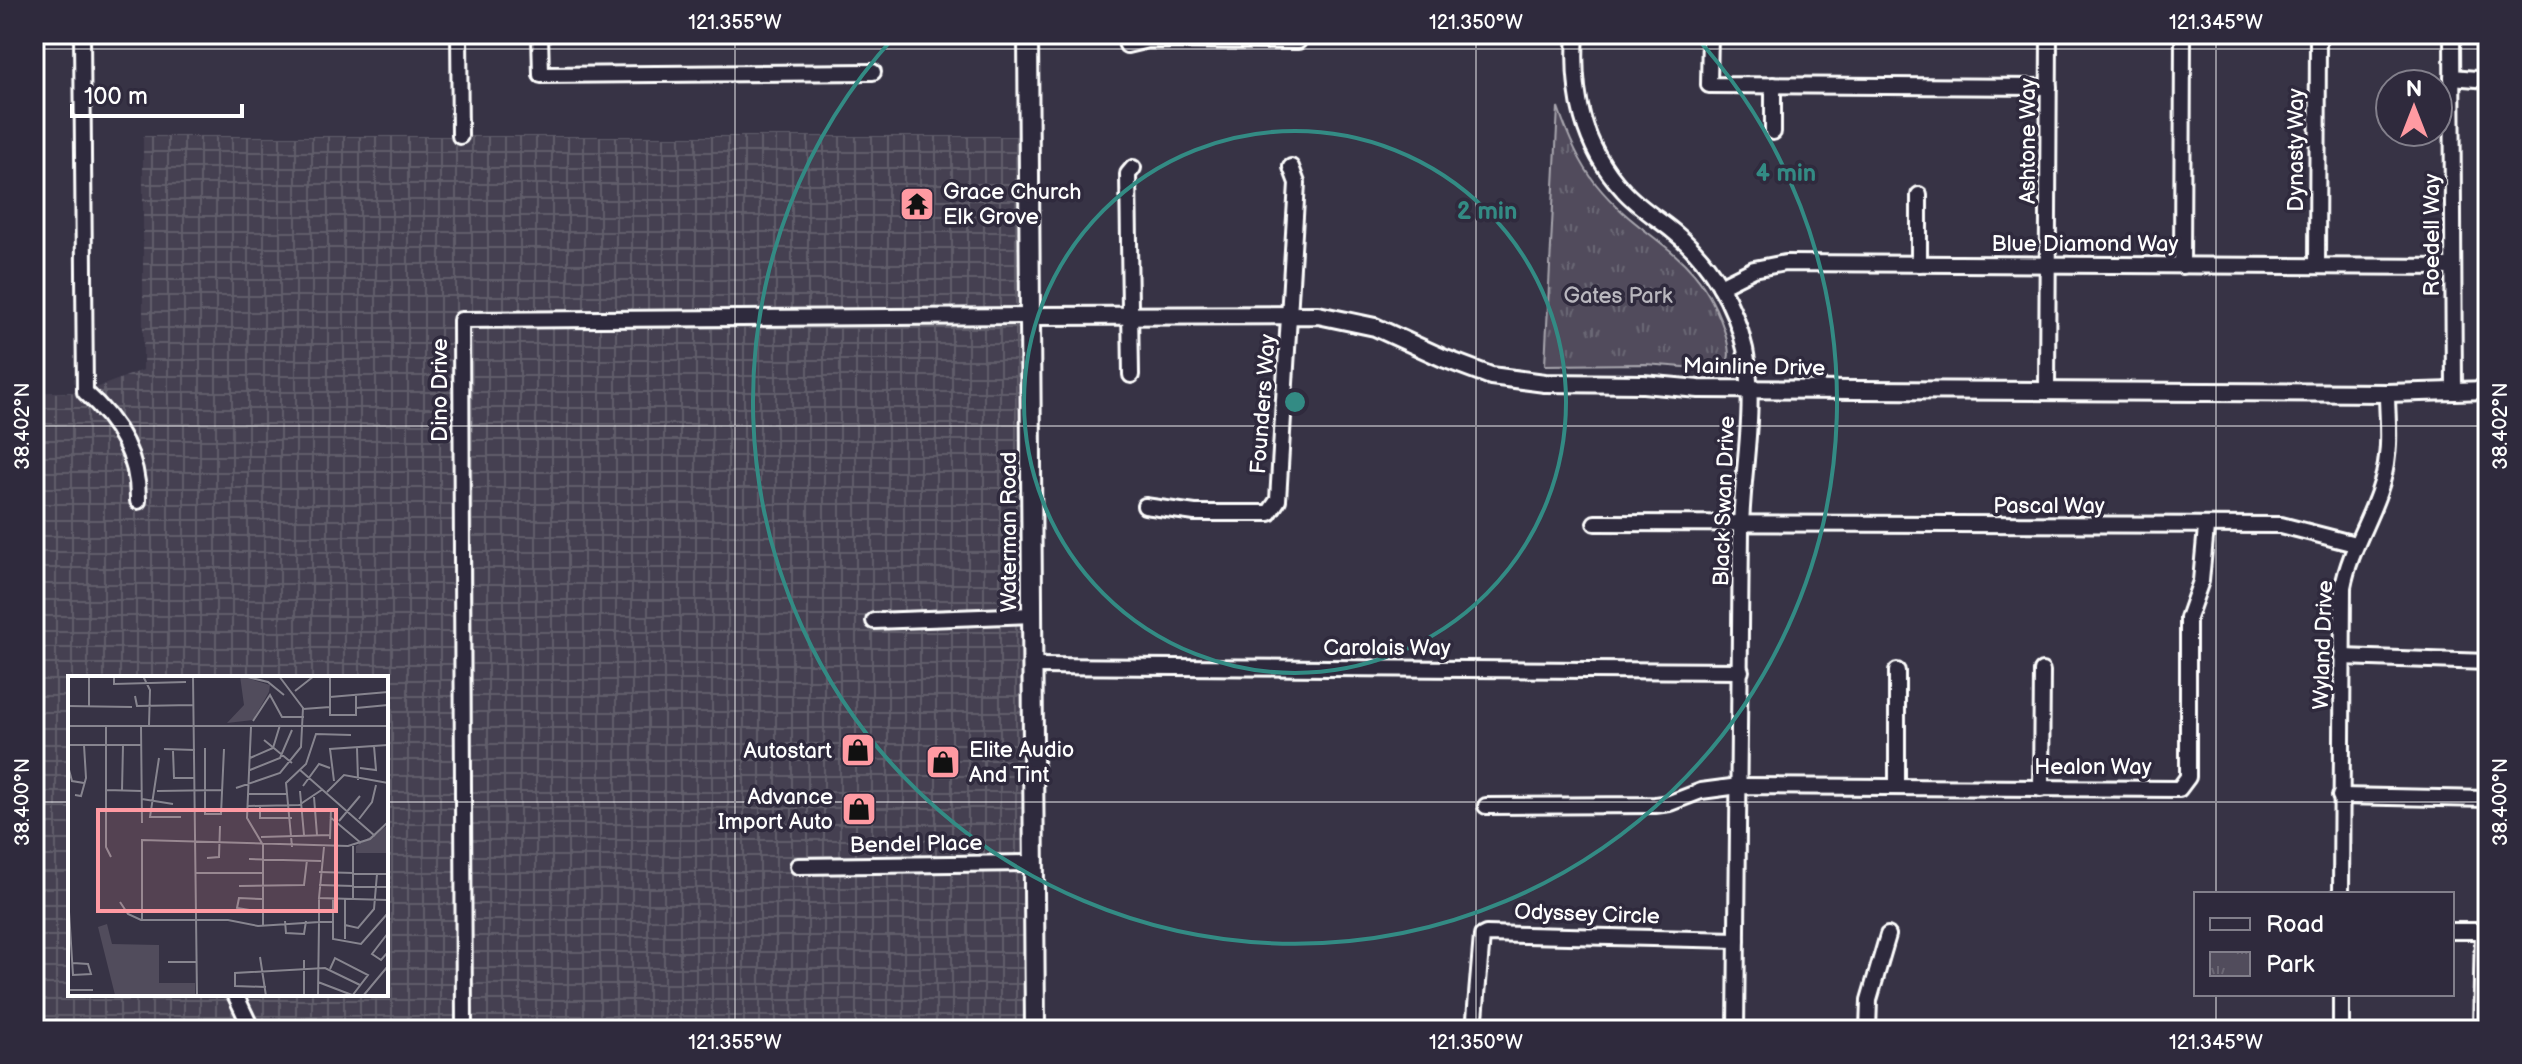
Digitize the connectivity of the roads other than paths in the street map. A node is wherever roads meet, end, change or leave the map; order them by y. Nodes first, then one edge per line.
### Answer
1 (82, 34) edge
2 (459, 34) edge
3 (540, 34) edge
4 (1028, 34) edge
5 (1576, 34) edge
6 (1710, 34) edge
7 (2049, 34) edge
8 (2183, 34) edge
9 (2318, 34) edge
10 (2452, 34) edge
11 (1299, 38) edge
12 (1125, 39) edge
13 (2452, 68) edge
14 (873, 72) dead end
15 (2454, 77) edge
16 (2488, 80) edge
17 (1773, 85) junction
18 (2049, 87) junction
19 (1773, 132) dead end
20 (460, 136) dead end
21 (2452, 148) edge
22 (1291, 167) dead end
23 (1133, 168) dead end
24 (1919, 195) dead end
25 (1919, 264) junction
26 (2048, 265) junction
27 (2182, 266) junction
28 (2317, 266) junction
29 (2453, 267) junction
30 (1720, 286) junction
31 (1290, 314) junction
32 (1129, 315) junction
33 (1031, 316) junction
34 (1131, 375) dead end
35 (1749, 390) junction
36 (2488, 390) edge
37 (2047, 391) junction
38 (2454, 392) junction
39 (2387, 393) junction
40 (138, 501) dead end
41 (1145, 506) dead end
42 (1595, 523) dead end
43 (1741, 525) junction
44 (2206, 528) junction
45 (2355, 544) junction
46 (1033, 615) junction
47 (874, 621) dead end
48 (2342, 657) junction
49 (2488, 662) edge
50 (1033, 666) junction
51 (1741, 671) junction
52 (1897, 671) dead end
53 (2042, 671) dead end
54 (1739, 786) junction
55 (1897, 786) junction
56 (2041, 789) junction
57 (2340, 796) junction
58 (2488, 799) edge
59 (1486, 806) dead end
60 (1034, 863) junction
61 (798, 866) dead end
62 (2341, 892) edge
63 (2454, 931) edge
64 (2486, 931) edge
65 (1888, 935) dead end
66 (1737, 940) junction
67 (236, 996) edge
68 (2341, 996) edge
69 (252, 1030) edge
70 (464, 1030) edge
71 (1035, 1030) edge
72 (1474, 1030) edge
73 (1736, 1030) edge
74 (1868, 1030) edge
75 (2341, 1030) edge
76 (2481, 1030) edge

1 - 40 street
2 - 20 street
3 - 14 street
4 - 33 main road, Waterman Road
5 - 30 street, Black Swan Drive
6 - 17 street
7 - 18 street, Ashtone Way
8 - 27 street
9 - 28 street, Dynasty Way
10 - 13 street, Roedell Way
11 - 12 street
15 - 16 street
17 - 18 street
17 - 19 street
18 - 26 street, Ashtone Way
21 - 29 street, Roedell Way
22 - 31 street
23 - 32 street
24 - 25 street
25 - 26 street, Blue Diamond Way
25 - 30 street, Blue Diamond Way
26 - 27 street, Blue Diamond Way
26 - 37 street, Ashtone Way
27 - 28 street, Blue Diamond Way
28 - 29 street, Blue Diamond Way
29 - 38 street, Roedell Way
30 - 35 street, Black Swan Drive
31 - 32 street, Mainline Drive
31 - 35 street, Mainline Drive
31 - 41 street, Founders Way
32 - 33 street, Mainline Drive
32 - 34 street
33 - 46 main road, Waterman Road
33 - 70 street, Dino Drive
35 - 37 street, Mainline Drive
35 - 43 street, Black Swan Drive
36 - 38 street, Mainline Drive
37 - 39 street, Mainline Drive
38 - 39 street, Mainline Drive
39 - 45 street, Wyland Drive
42 - 43 street, Pascal Way
43 - 44 street, Pascal Way
43 - 51 street, Black Swan Drive
44 - 45 street, Pascal Way
44 - 56 street, Healon Way
45 - 48 street, Wyland Drive
46 - 47 street
46 - 50 main road, Waterman Road
48 - 49 street
48 - 57 street, Wyland Drive
50 - 51 street, Carolais Way
50 - 60 main road, Waterman Road
51 - 54 street, Black Swan Drive
52 - 55 street
53 - 56 street
54 - 55 street, Healon Way
54 - 59 street, Healon Way
54 - 66 street, Black Swan Drive
55 - 56 street, Healon Way
57 - 58 street
57 - 62 street, Wyland Drive
60 - 61 street, Bendel Place
60 - 71 main road, Waterman Road
63 - 64 street
64 - 76 street
65 - 74 street
66 - 72 street, Odyssey Circle
66 - 73 street, Black Swan Drive
67 - 69 street
68 - 75 street

